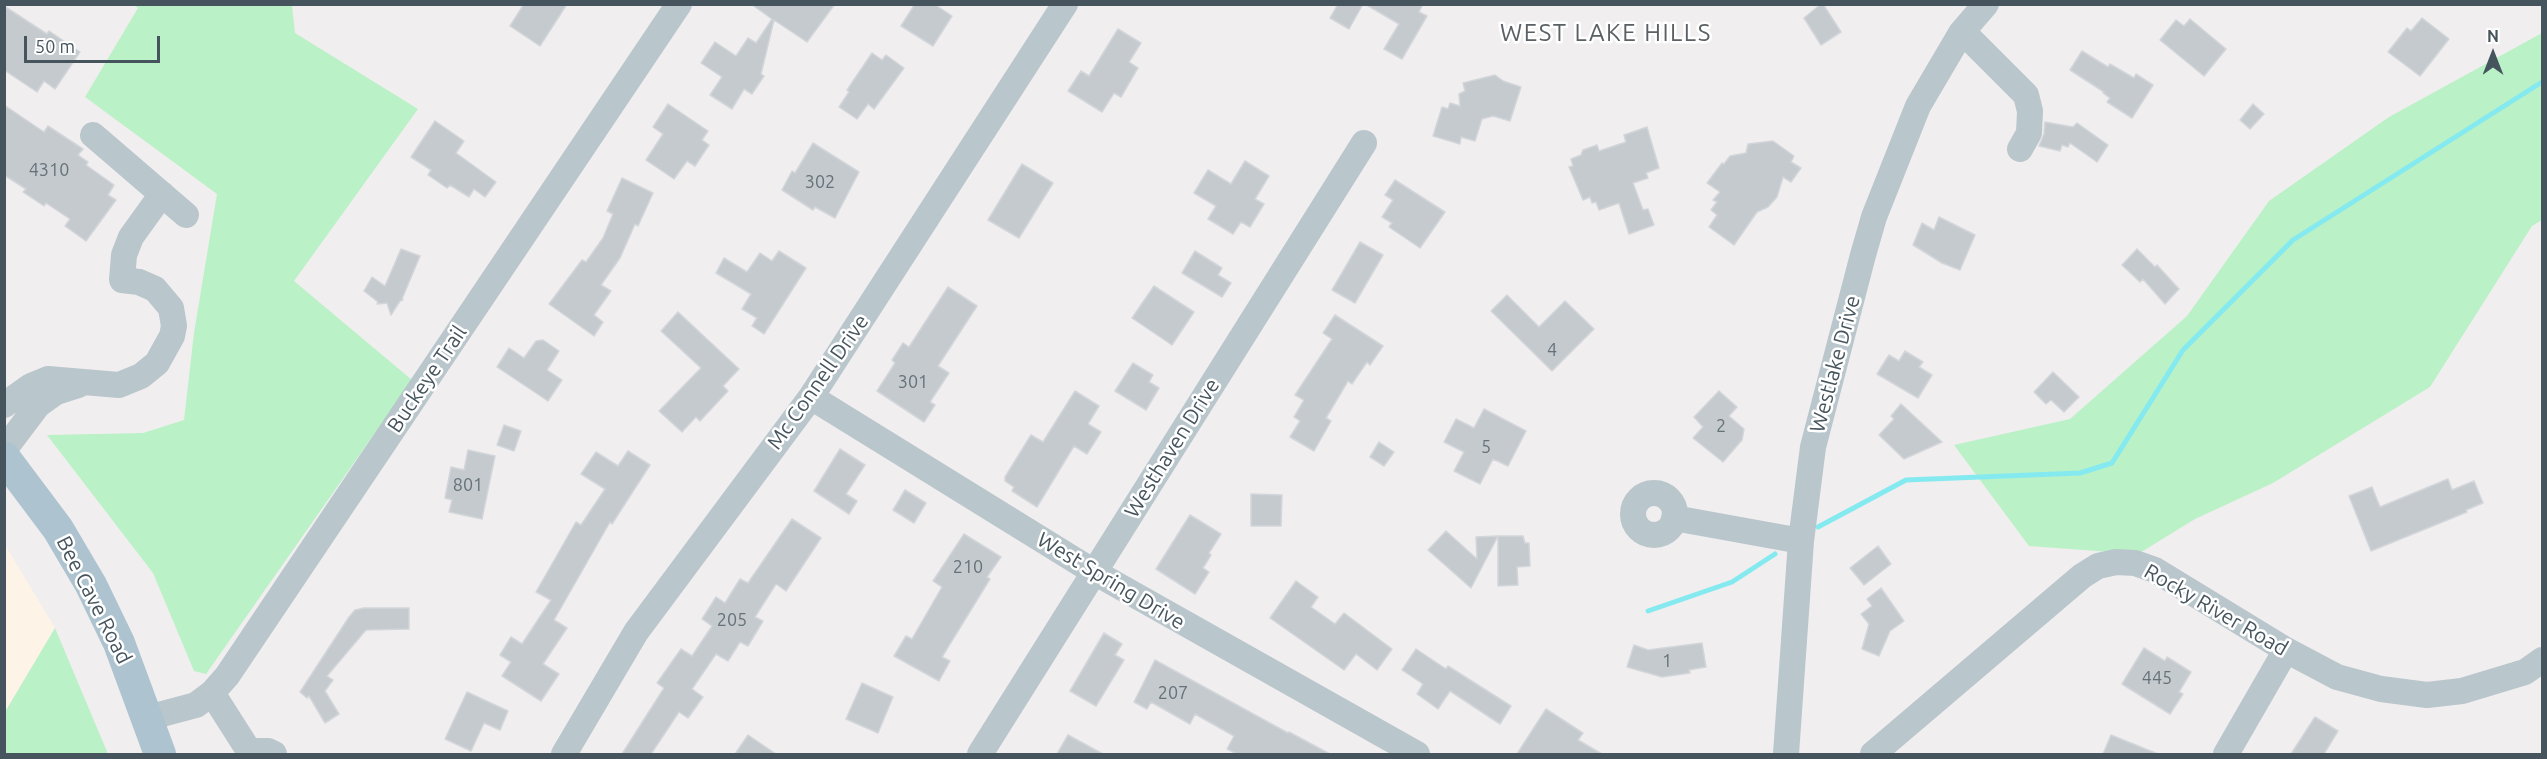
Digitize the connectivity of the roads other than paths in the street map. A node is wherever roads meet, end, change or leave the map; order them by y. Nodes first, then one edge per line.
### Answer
1 (679, 4) edge
2 (1065, 4) edge
3 (1986, 4) edge
4 (1963, 32) junction
5 (93, 135) dead end
6 (1364, 143) dead end
7 (2020, 149) dead end
8 (162, 194) junction
9 (186, 215) dead end
10 (86, 383) junction
11 (811, 398) junction
12 (4, 405) edge
13 (4, 450) edge
14 (4, 457) edge
15 (1674, 518) dead end
16 (1801, 541) junction
17 (1094, 572) junction
18 (2286, 650) junction
19 (2542, 660) edge
20 (212, 693) junction
21 (147, 718) junction
22 (160, 754) edge
23 (274, 754) edge
24 (564, 754) edge
25 (980, 754) edge
26 (1417, 754) edge
27 (1786, 754) edge
28 (1873, 754) edge
29 (2226, 754) edge

1 - 20 street, Buckeye Trail
2 - 11 street, Mc Connell Drive
3 - 4 street, Westlake Drive
4 - 7 street
4 - 16 street, Westlake Drive
5 - 8 street
6 - 17 street, Westhaven Drive
8 - 9 street
8 - 10 street
10 - 12 street
10 - 13 street
11 - 17 street, West Spring Drive
11 - 24 street, Mc Connell Drive
14 - 21 main road, Bee Cave Road
15 - 16 street
16 - 27 street, Westlake Drive
17 - 25 street, Westhaven Drive
17 - 26 street, West Spring Drive
18 - 19 street, Rocky River Road
18 - 28 street, Rocky River Road
18 - 29 street
20 - 21 street, Buckeye Trail
20 - 23 street
21 - 22 main road, Bee Cave Road

